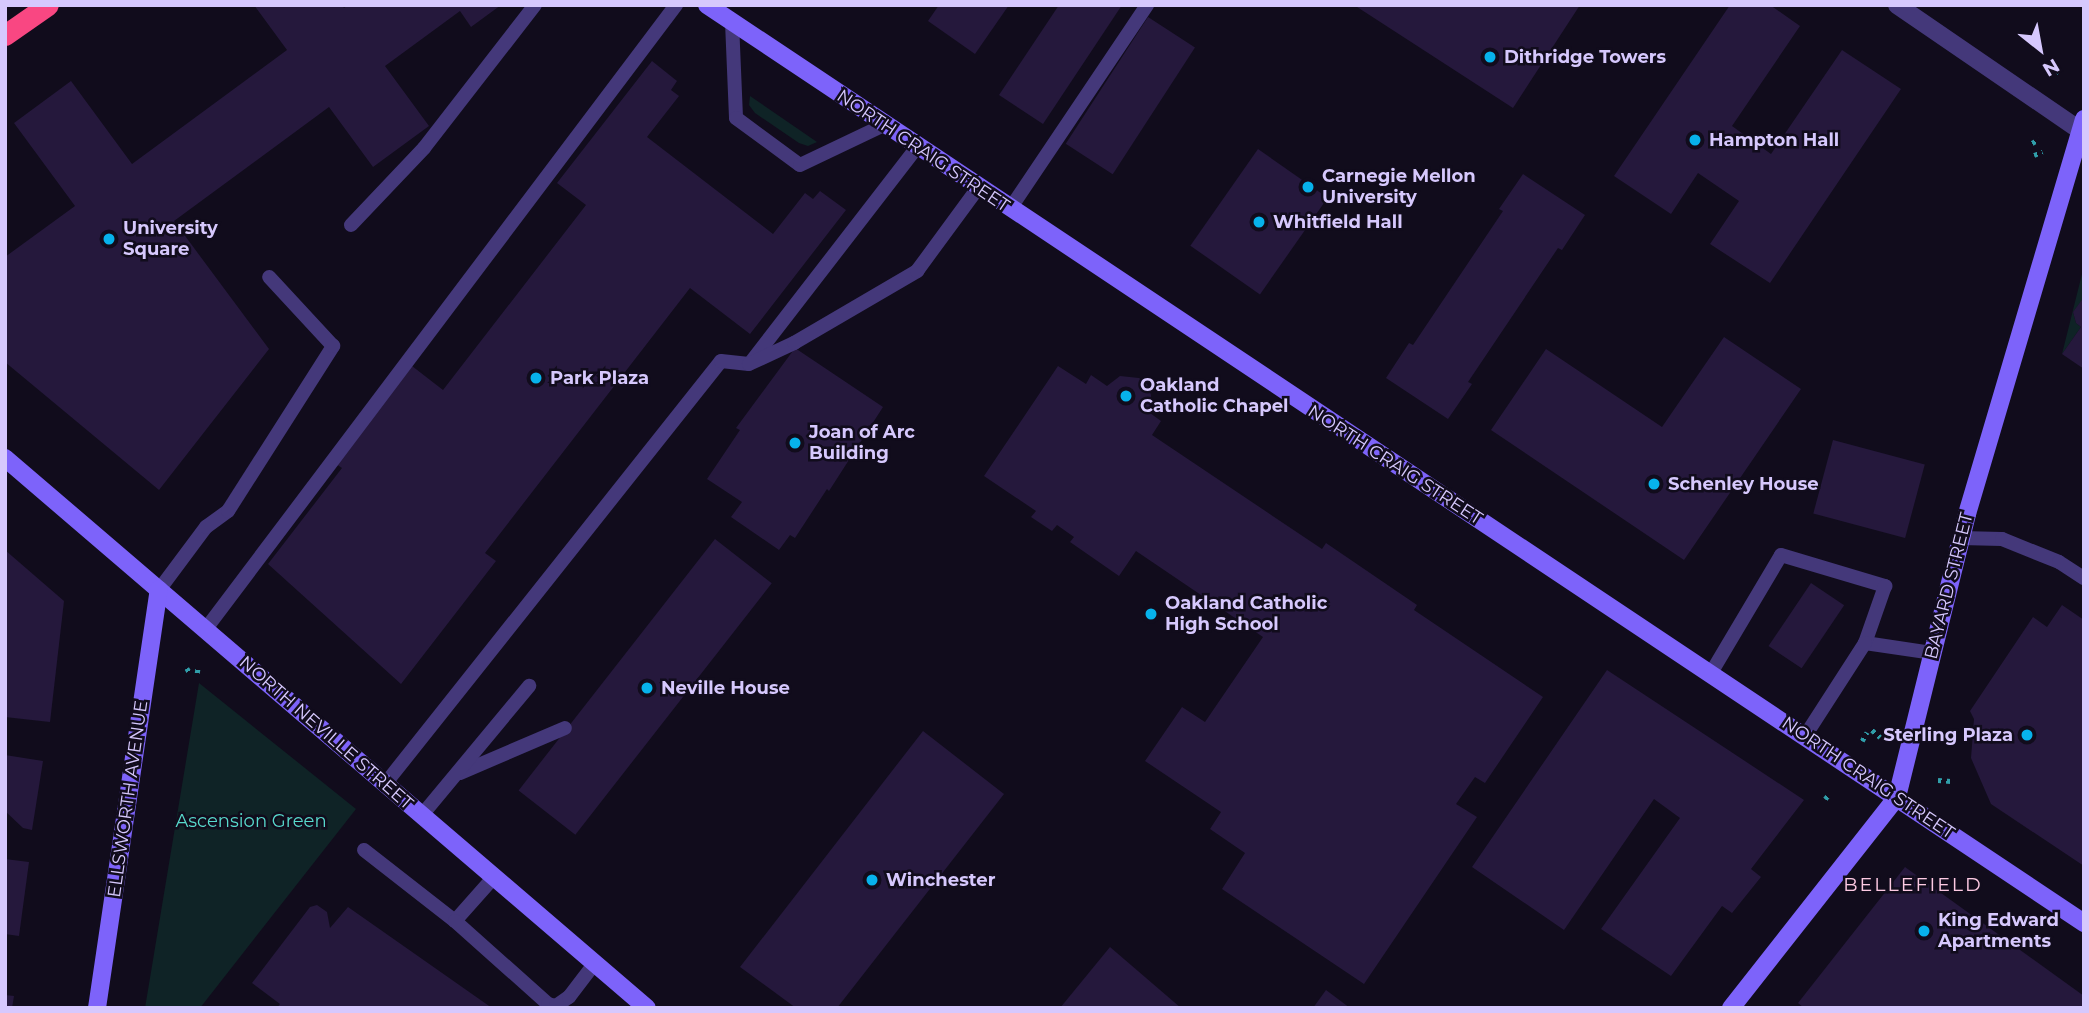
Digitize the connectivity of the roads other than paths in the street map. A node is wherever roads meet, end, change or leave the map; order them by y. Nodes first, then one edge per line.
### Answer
1 (48, 5) edge
2 (536, 5) edge
3 (676, 5) edge
4 (707, 5) edge
5 (1147, 5) edge
6 (1897, 5) edge
7 (732, 22) junction
8 (5, 35) edge
9 (884, 125) junction
10 (2083, 128) edge
11 (917, 147) junction
12 (978, 188) junction
13 (1010, 209) junction
14 (351, 225) dead end
15 (269, 277) dead end
16 (749, 364) junction
17 (5, 458) edge
18 (1961, 538) junction
19 (2084, 579) edge
20 (159, 590) junction
21 (205, 629) junction
22 (1865, 643) junction
23 (1933, 653) junction
24 (1711, 673) junction
25 (529, 686) dead end
26 (565, 728) dead end
27 (1805, 736) junction
28 (455, 775) junction
29 (385, 783) junction
30 (1898, 797) junction
31 (422, 815) junction
32 (364, 850) dead end
33 (494, 877) junction
34 (456, 921) junction
35 (2084, 923) edge
36 (595, 963) junction
37 (97, 1008) edge
38 (648, 1008) edge
39 (1731, 1008) edge

1 - 8 highway
2 - 14 lane
3 - 21 lane
4 - 7 main road, NORTH CRAIG STREET
5 - 13 lane
6 - 10 street
7 - 9 main road, NORTH CRAIG STREET
7 - 9 lane
9 - 11 main road, NORTH CRAIG STREET
10 - 18 main road, BAYARD STREET
11 - 12 main road, NORTH CRAIG STREET
11 - 16 lane
12 - 13 main road, NORTH CRAIG STREET
12 - 16 lane
13 - 24 main road, NORTH CRAIG STREET
15 - 20 lane
16 - 29 lane
17 - 20 main road, NORTH NEVILLE STREET
18 - 19 lane
18 - 23 main road, BAYARD STREET
20 - 21 main road, NORTH NEVILLE STREET
20 - 37 main road, ELLSWORTH AVENUE
21 - 29 main road, NORTH NEVILLE STREET
22 - 23 lane
22 - 24 lane
22 - 27 lane
23 - 30 main road, BAYARD STREET
24 - 27 main road, NORTH CRAIG STREET
25 - 28 lane
26 - 28 lane
27 - 30 main road, NORTH CRAIG STREET
28 - 31 lane
29 - 31 main road, NORTH NEVILLE STREET
30 - 35 main road, NORTH CRAIG STREET
30 - 39 main road, BAYARD STREET
31 - 33 main road, NORTH NEVILLE STREET
32 - 34 lane
33 - 34 lane
33 - 36 main road, NORTH NEVILLE STREET
34 - 36 lane
36 - 38 main road, NORTH NEVILLE STREET

